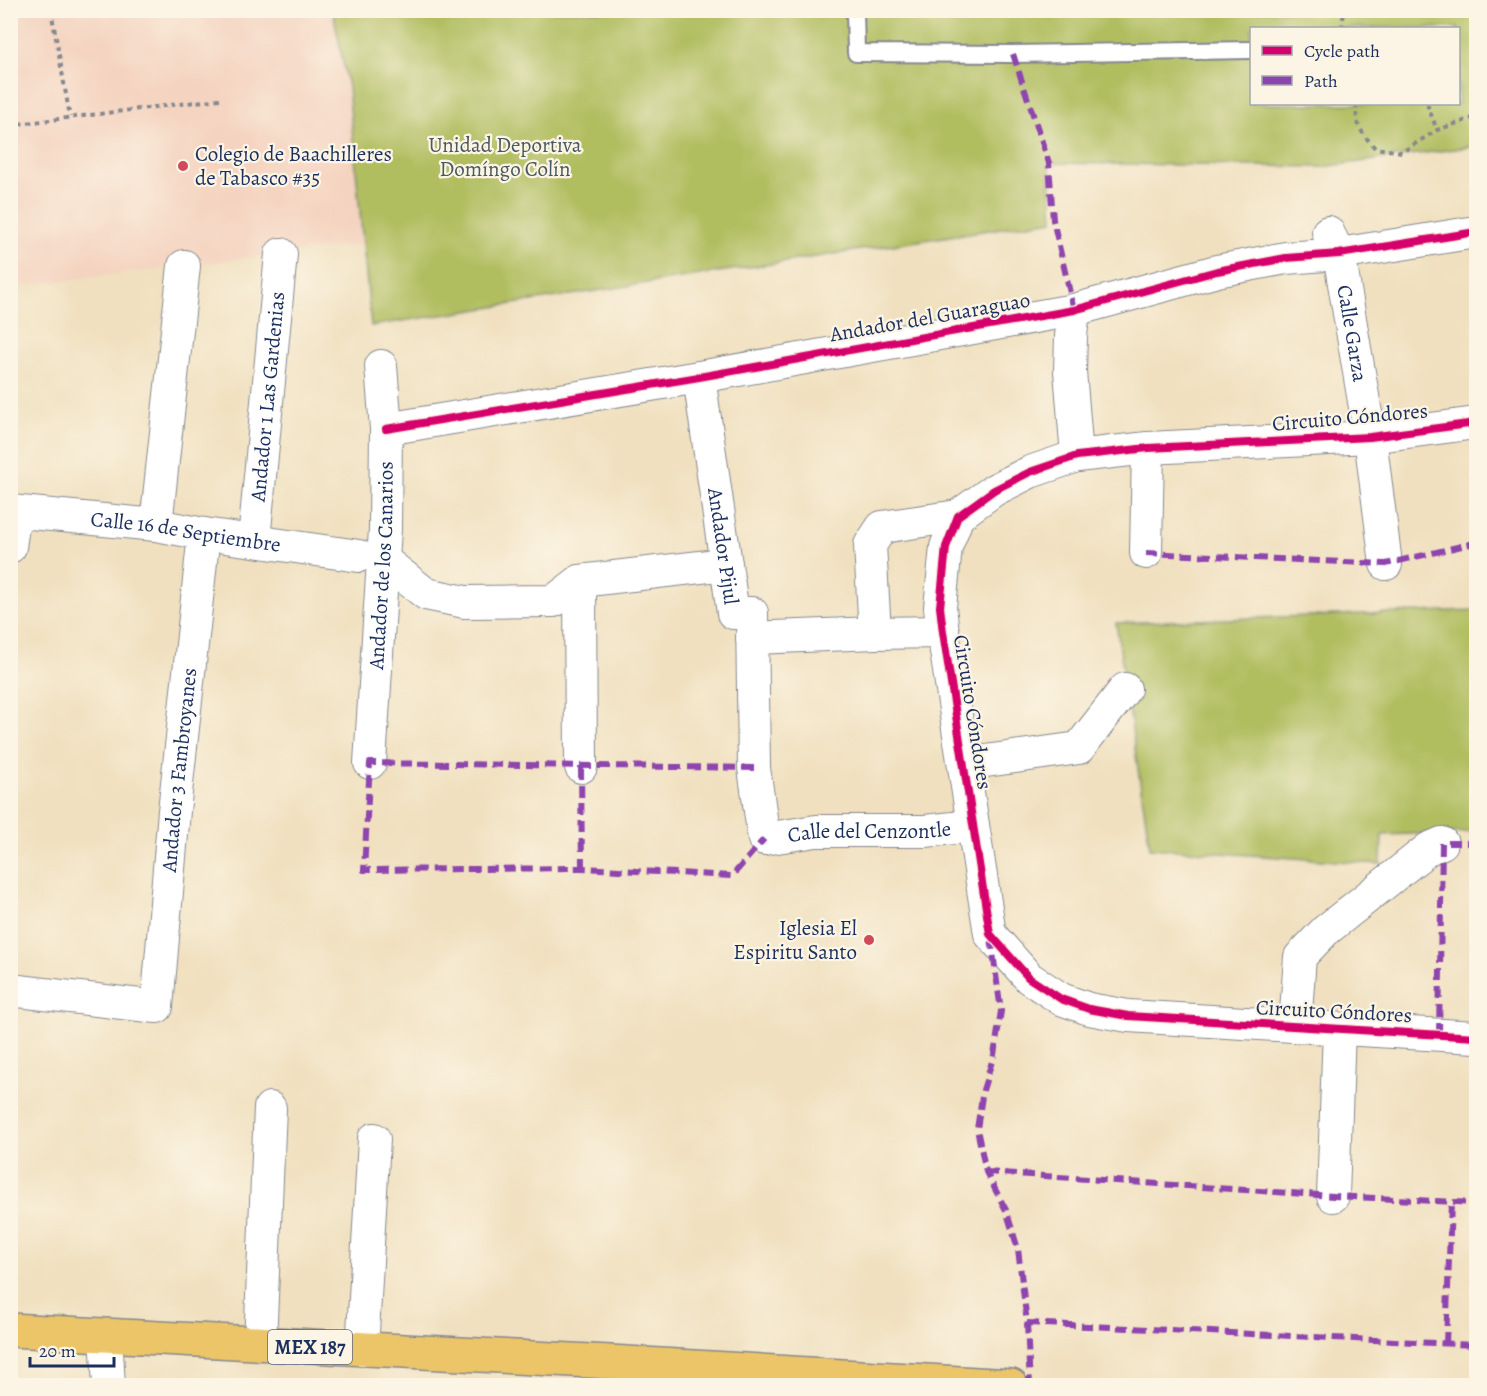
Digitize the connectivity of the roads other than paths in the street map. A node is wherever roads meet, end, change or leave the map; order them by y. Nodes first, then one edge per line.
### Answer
1 (855, 10) edge
2 (1250, 50) edge
3 (1476, 232) edge
4 (1334, 243) junction
5 (281, 254) dead end
6 (184, 266) dead end
7 (1074, 310) junction
8 (381, 366) dead end
9 (699, 377) junction
10 (1476, 423) edge
11 (386, 429) junction
12 (1370, 437) junction
13 (1148, 448) junction
14 (1077, 456) junction
15 (13, 512) edge
16 (958, 516) junction
17 (156, 525) junction
18 (204, 534) junction
19 (254, 540) junction
20 (10, 547) edge
21 (1146, 553) dead end
22 (371, 557) junction
23 (726, 564) junction
24 (1386, 564) dead end
25 (579, 581) junction
26 (943, 632) junction
27 (875, 633) junction
28 (752, 638) junction
29 (1125, 689) dead end
30 (370, 763) dead end
31 (964, 764) junction
32 (581, 766) dead end
33 (973, 826) junction
34 (764, 839) joint
35 (1442, 843) dead end
36 (10, 990) edge
37 (1295, 1026) junction
38 (1339, 1029) junction
39 (1476, 1037) edge
40 (270, 1108) dead end
41 (374, 1139) dead end
42 (1333, 1196) dead end
43 (10, 1330) edge
44 (106, 1335) junction
45 (260, 1344) junction
46 (362, 1350) junction
47 (109, 1386) edge
48 (1011, 1386) edge

1 - 2 lane
3 - 4 street, Andador del Guaraguao
4 - 7 street, Andador del Guaraguao
4 - 12 street, Calle Garza
5 - 19 street, Andador 1 Las Gardenias
6 - 17 street
7 - 9 street, Andador del Guaraguao
7 - 14 street
8 - 11 street, Andador de los Canarios
9 - 11 street, Andador del Guaraguao
9 - 23 street, Andador Pijul
10 - 12 street, Circuito Cóndores
11 - 22 street, Andador de los Canarios
12 - 13 street, Circuito Cóndores
12 - 24 street, Calle Garza
13 - 14 street, Circuito Cóndores
13 - 21 street
14 - 16 street, Circuito Cóndores
15 - 17 street, Calle 16 de Septiembre
15 - 20 street
16 - 26 street, Circuito Cóndores
16 - 27 street
17 - 18 street, Calle 16 de Septiembre
18 - 19 street, Calle 16 de Septiembre
18 - 36 street, Andador 3 Fambroyanes
19 - 22 street, Calle 16 de Septiembre
22 - 25 street
22 - 30 street, Andador de los Canarios
23 - 25 street
23 - 28 street, Andador Pijul
25 - 32 street
26 - 27 street
26 - 31 street, Circuito Cóndores
27 - 28 street
28 - 34 street, Andador Pijul
29 - 31 street
31 - 33 street, Circuito Cóndores
33 - 34 street, Calle del Cenzontle
33 - 37 street, Circuito Cóndores
35 - 37 street
37 - 38 street, Circuito Cóndores
38 - 39 street, Circuito Cóndores
38 - 42 street
40 - 45 street
41 - 46 street
43 - 44 main road, MEX 187
44 - 45 main road, MEX 187
44 - 47 street
45 - 46 main road, MEX 187
46 - 48 main road, MEX 187

